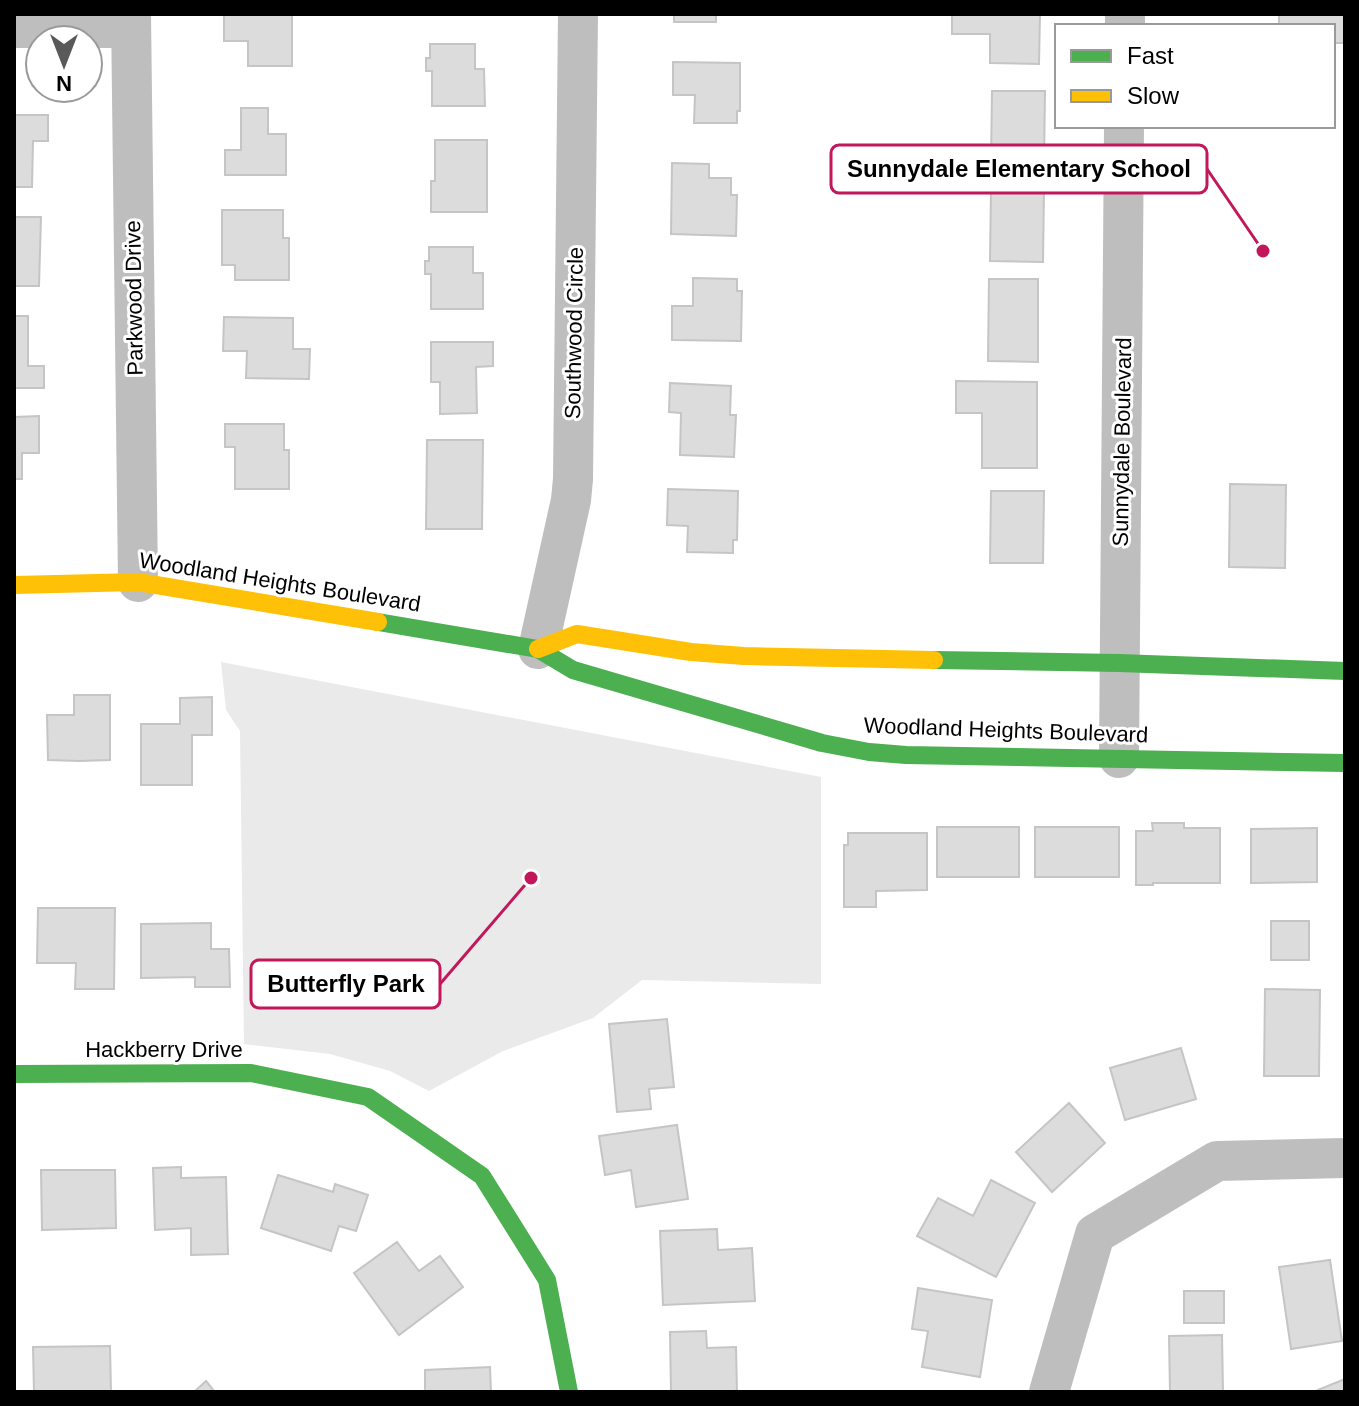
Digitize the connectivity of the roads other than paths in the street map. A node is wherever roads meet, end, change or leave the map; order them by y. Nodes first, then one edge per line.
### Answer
1 (578, 14) edge
2 (131, 21) edge
3 (14, 28) edge
4 (1124, 128) edge
5 (138, 582) junction
6 (14, 585) edge
7 (538, 649) junction
8 (1119, 663) junction
9 (1345, 671) edge
10 (1119, 758) junction
11 (1345, 763) edge
12 (14, 1074) edge
13 (1345, 1158) edge
14 (569, 1392) edge
15 (1049, 1392) edge

1 - 7 street, Southwood Circle
2 - 3 street
2 - 5 street, Parkwood Drive
4 - 8 street, Sunnydale Boulevard
5 - 6 street, Woodland Heights Boulevard
5 - 7 street, Woodland Heights Boulevard
7 - 8 street
7 - 10 street, Woodland Heights Boulevard
8 - 9 street
8 - 10 street, Sunnydale Boulevard
10 - 11 street, Woodland Heights Boulevard
12 - 14 street, Hackberry Drive
13 - 15 street

